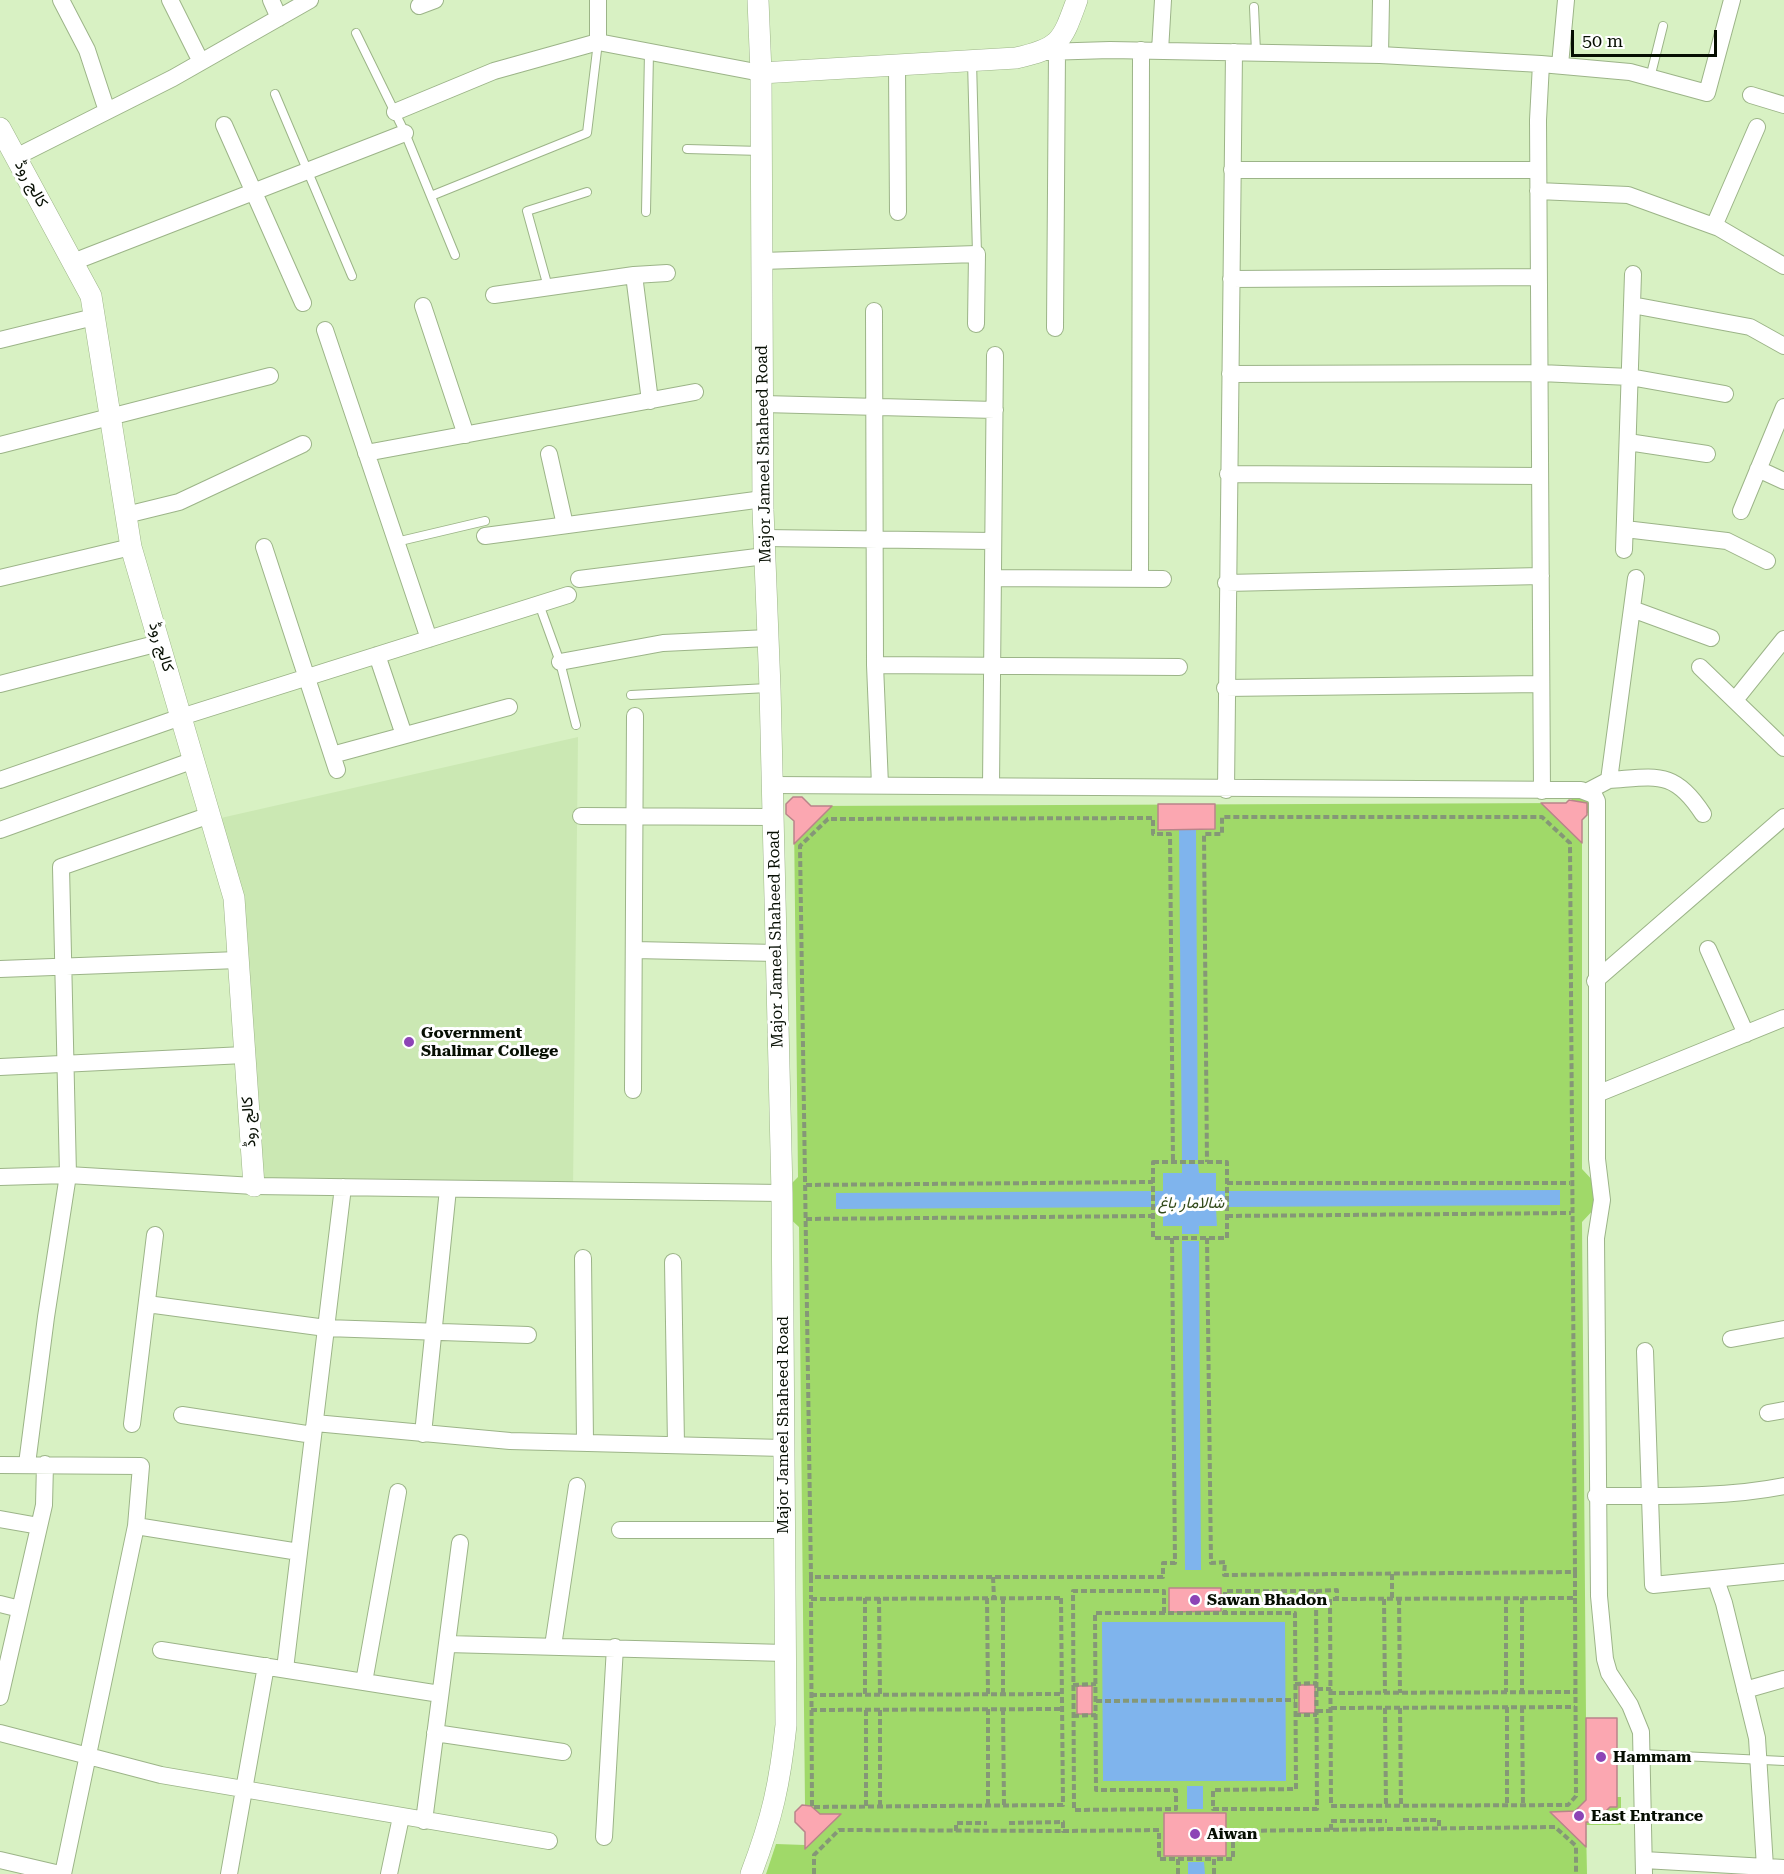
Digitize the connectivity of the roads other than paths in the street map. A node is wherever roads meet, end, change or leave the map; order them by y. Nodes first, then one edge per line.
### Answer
1 (61, 0) edge
2 (170, 0) edge
3 (271, 0) edge
4 (310, 0) edge
5 (598, 0) edge
6 (758, 0) edge
7 (1077, 0) edge
8 (1163, 0) edge
9 (1381, 0) edge
10 (1566, 0) edge
11 (1732, 0) edge
12 (1254, 7) dead end
13 (279, 18) junction
14 (1663, 26) dead end
15 (356, 33) dead end
16 (598, 42) junction
17 (1141, 50) junction
18 (1051, 51) junction
19 (1160, 51) junction
20 (649, 52) junction
21 (1234, 52) junction
22 (1256, 52) junction
23 (1380, 55) junction
24 (972, 60) junction
25 (201, 62) junction
26 (1541, 64) junction
27 (897, 65) junction
28 (1560, 65) junction
29 (761, 73) junction
30 (1650, 78) junction
31 (275, 94) dead end
32 (1751, 95) dead end
33 (1784, 105) edge
34 (107, 111) junction
35 (395, 112) junction
36 (224, 125) dead end
37 (1757, 127) dead end
38 (1, 131) edge
39 (405, 133) junction
40 (687, 149) dead end
41 (761, 152) junction
42 (16, 157) junction
43 (1232, 170) junction
44 (1538, 170) junction
45 (306, 172) junction
46 (1538, 191) junction
47 (254, 192) junction
48 (586, 192) dead end
49 (431, 196) junction
50 (646, 212) dead end
51 (898, 212) dead end
52 (1714, 226) junction
53 (977, 254) junction
54 (455, 255) dead end
55 (762, 261) junction
56 (73, 262) junction
57 (1784, 266) edge
58 (667, 273) dead end
59 (1633, 274) dead end
60 (634, 275) junction
61 (352, 276) dead end
62 (1539, 277) junction
63 (1231, 279) junction
64 (548, 288) junction
65 (494, 296) dead end
66 (303, 303) dead end
67 (1632, 305) junction
68 (423, 306) dead end
69 (874, 311) dead end
70 (94, 317) junction
71 (976, 324) dead end
72 (1054, 328) dead end
73 (325, 330) dead end
74 (0, 340) edge
75 (1784, 346) edge
76 (995, 355) dead end
77 (1540, 373) junction
78 (1230, 375) junction
79 (270, 376) dead end
80 (1630, 377) junction
81 (694, 392) dead end
82 (1725, 394) dead end
83 (650, 401) junction
84 (762, 405) junction
85 (874, 407) junction
86 (1784, 407) edge
87 (995, 410) junction
88 (110, 417) junction
89 (466, 435) junction
90 (1628, 442) junction
91 (303, 444) dead end
92 (0, 445) edge
93 (366, 453) junction
94 (549, 454) dead end
95 (1707, 454) dead end
96 (1758, 469) junction
97 (1228, 474) junction
98 (1540, 476) junction
99 (1784, 481) edge
100 (763, 499) junction
101 (1741, 511) dead end
102 (126, 515) junction
103 (565, 525) junction
104 (485, 528) joint
105 (1625, 529) junction
106 (875, 540) junction
107 (993, 541) junction
108 (396, 542) junction
109 (131, 547) junction
110 (264, 547) dead end
111 (764, 547) junction
112 (1624, 550) dead end
113 (1767, 561) dead end
114 (1540, 576) junction
115 (0, 578) edge
116 (993, 578) junction
117 (1636, 578) dead end
118 (579, 579) dead end
119 (1140, 579) junction
120 (1162, 579) dead end
121 (1226, 583) junction
122 (568, 595) dead end
123 (539, 604) junction
124 (1632, 609) junction
125 (768, 638) junction
126 (1711, 638) dead end
127 (429, 639) junction
128 (1784, 639) edge
129 (159, 643) junction
130 (377, 655) junction
131 (560, 662) junction
132 (875, 665) junction
133 (992, 666) junction
134 (1179, 667) dead end
135 (1700, 667) dead end
136 (307, 678) junction
137 (0, 684) edge
138 (1541, 684) junction
139 (770, 688) junction
140 (1225, 688) junction
141 (631, 695) dead end
142 (1735, 700) junction
143 (509, 707) dead end
144 (636, 716) dead end
145 (181, 717) junction
146 (576, 725) dead end
147 (404, 735) junction
148 (1784, 748) edge
149 (194, 760) junction
150 (0, 780) edge
151 (1609, 780) junction
152 (772, 785) junction
153 (880, 785) junction
154 (991, 786) junction
155 (1226, 790) junction
156 (1542, 791) junction
157 (1588, 791) junction
158 (1702, 814) dead end
159 (210, 815) junction
160 (581, 816) dead end
161 (634, 817) junction
162 (1784, 817) edge
163 (773, 818) junction
164 (0, 830) edge
165 (1708, 949) dead end
166 (634, 950) junction
167 (777, 953) junction
168 (238, 960) junction
169 (63, 967) junction
170 (0, 969) edge
171 (1595, 981) junction
172 (1784, 1018) edge
173 (1746, 1034) junction
174 (244, 1055) junction
175 (66, 1066) junction
176 (0, 1067) edge
177 (633, 1090) dead end
178 (1597, 1094) junction
179 (68, 1174) junction
180 (0, 1177) edge
181 (254, 1186) junction
182 (343, 1187) junction
183 (448, 1189) junction
184 (782, 1193) junction
185 (155, 1235) dead end
186 (583, 1258) dead end
187 (673, 1262) dead end
188 (147, 1304) junction
189 (326, 1328) junction
190 (1784, 1329) edge
191 (434, 1332) junction
192 (528, 1335) dead end
193 (1731, 1339) dead end
194 (1645, 1351) dead end
195 (182, 1415) dead end
196 (132, 1424) dead end
197 (314, 1429) junction
198 (423, 1434) junction
199 (585, 1442) junction
200 (676, 1445) junction
201 (783, 1448) junction
202 (27, 1464) junction
203 (45, 1464) junction
204 (0, 1465) edge
205 (577, 1486) dead end
206 (1784, 1486) edge
207 (398, 1492) dead end
208 (1596, 1496) junction
209 (1650, 1496) junction
210 (0, 1519) edge
211 (39, 1526) junction
212 (136, 1526) junction
213 (620, 1530) dead end
214 (783, 1530) junction
215 (460, 1543) dead end
216 (299, 1552) junction
217 (1784, 1572) edge
218 (1716, 1580) junction
219 (0, 1604) edge
220 (20, 1609) junction
221 (447, 1644) junction
222 (553, 1646) junction
223 (615, 1647) junction
224 (161, 1650) dead end
225 (785, 1653) junction
226 (266, 1666) junction
227 (285, 1670) junction
228 (1784, 1679) edge
229 (364, 1682) junction
230 (1745, 1690) junction
231 (440, 1694) junction
232 (0, 1697) edge
233 (0, 1733) edge
234 (435, 1733) junction
235 (563, 1752) dead end
236 (1641, 1754) junction
237 (86, 1755) junction
238 (1784, 1761) edge
239 (1758, 1762) junction
240 (244, 1788) junction
241 (401, 1817) junction
242 (424, 1821) junction
243 (604, 1837) dead end
244 (549, 1840) dead end
245 (0, 1860) edge
246 (1644, 1867) edge
247 (1784, 1868) edge
248 (1760, 1869) edge
249 (61, 1874) edge
250 (229, 1874) edge
251 (389, 1874) edge
252 (751, 1874) edge

1 - 34 street
2 - 25 street
3 - 13 street
4 - 13 street
5 - 16 street
6 - 29 street, Major Jameel Shaheed Road
7 - 18 street
8 - 19 street
9 - 23 street
10 - 28 street
11 - 30 street
12 - 22 lane
13 - 25 street
14 - 30 lane
15 - 35 lane
16 - 20 street
16 - 35 street
16 - 49 lane
17 - 18 street
17 - 19 street
17 - 119 street
18 - 24 street
18 - 72 street
19 - 21 street
20 - 29 street
20 - 50 lane
21 - 22 street
21 - 43 street
22 - 23 street
23 - 26 street
24 - 27 street
24 - 53 lane
25 - 34 street
26 - 28 street
26 - 44 street
27 - 29 street
27 - 51 street
28 - 30 street
29 - 41 street, Major Jameel Shaheed Road
31 - 45 lane
32 - 33 street
34 - 42 street
35 - 39 lane
36 - 47 street
37 - 52 street
38 - 42 street, کالج روڈ
39 - 45 street
39 - 49 lane
40 - 41 lane
41 - 55 street, Major Jameel Shaheed Road
42 - 56 street, کالج روڈ
43 - 44 street
43 - 63 street
44 - 46 street
45 - 47 street
45 - 61 lane
46 - 52 street
46 - 62 street
47 - 56 street
47 - 66 street
48 - 64 lane
49 - 54 lane
52 - 57 street
53 - 55 street
53 - 71 street
55 - 84 street, Major Jameel Shaheed Road
56 - 70 street, کالج روڈ
58 - 60 street
59 - 67 street
60 - 64 street
60 - 83 street
62 - 63 street
62 - 77 street
63 - 78 street
64 - 65 street
67 - 75 street
67 - 80 street
68 - 89 street
69 - 85 street
70 - 74 street
70 - 88 street, کالج روڈ
73 - 93 street
76 - 87 street
77 - 78 street
77 - 80 street
77 - 98 street
78 - 97 street
79 - 88 street
80 - 82 street
80 - 90 street
81 - 83 street
83 - 89 street
84 - 85 street
84 - 100 street, Major Jameel Shaheed Road
85 - 87 street
85 - 106 street
86 - 96 street
87 - 107 street
88 - 92 street
88 - 102 street, کالج روڈ
89 - 93 street
90 - 95 street
90 - 105 street
91 - 102 street
93 - 108 street
94 - 103 street
96 - 99 street
96 - 101 street
97 - 98 street
97 - 121 street
98 - 114 street
100 - 103 street
100 - 111 street, Major Jameel Shaheed Road
102 - 109 street, کالج روڈ
103 - 104 street
104 - 108 lane
105 - 112 street
105 - 113 street
106 - 107 street
106 - 111 street
106 - 132 street
107 - 116 street
108 - 127 street
109 - 115 street
109 - 129 street, کالج روڈ
110 - 136 street
111 - 118 street
111 - 125 street, Major Jameel Shaheed Road
114 - 121 street
114 - 138 street
116 - 119 street
116 - 133 street
117 - 124 street
119 - 120 street
121 - 140 street
122 - 123 street
123 - 127 street
123 - 131 lane
124 - 126 street
124 - 151 street
125 - 131 street
125 - 139 street, Major Jameel Shaheed Road
127 - 130 street
128 - 142 street
129 - 137 street
129 - 145 street, کالج روڈ
130 - 136 street
130 - 147 street
131 - 146 lane
132 - 133 street
132 - 153 street
133 - 134 street
133 - 154 street
135 - 142 street
136 - 145 street
136 - 147 street
138 - 140 street
138 - 156 street
139 - 141 lane
139 - 152 street, Major Jameel Shaheed Road
140 - 155 street
142 - 148 street
143 - 147 street
144 - 161 street
145 - 149 street, کالج روڈ
145 - 150 street
149 - 159 street, کالج روڈ
149 - 164 street
151 - 157 street
151 - 158 street
152 - 153 street
152 - 163 street, Major Jameel Shaheed Road
153 - 154 street
154 - 155 street
155 - 156 street
156 - 157 street
157 - 171 street
159 - 168 street, کالج روڈ
159 - 169 street
160 - 161 street
161 - 163 street
161 - 166 street
162 - 171 street
163 - 167 street, Major Jameel Shaheed Road
165 - 173 street
166 - 167 street
166 - 177 street
167 - 184 street, Major Jameel Shaheed Road
168 - 169 street
168 - 174 street, کالج روڈ
169 - 170 street
169 - 175 street
171 - 178 street
172 - 173 street
173 - 178 street
174 - 175 street
174 - 181 street, کالج روڈ
175 - 176 street
175 - 179 street
178 - 208 street
179 - 180 street
179 - 181 street
179 - 202 street
181 - 182 street
182 - 183 street
182 - 189 street
183 - 184 street
183 - 191 street
184 - 201 street, Major Jameel Shaheed Road
185 - 188 street
186 - 199 street
187 - 200 street
188 - 189 street
188 - 196 street
189 - 191 street
189 - 197 street
190 - 193 street
191 - 192 street
191 - 198 street
194 - 209 street
195 - 197 street
197 - 198 street
197 - 216 street
198 - 199 street
199 - 200 street
200 - 201 street
201 - 214 street, Major Jameel Shaheed Road
202 - 203 street
202 - 204 street
203 - 211 street
203 - 212 street
205 - 222 street
206 - 209 street
207 - 229 street
208 - 209 street
208 - 236 street
209 - 218 street
210 - 211 street
211 - 220 street
212 - 216 street
212 - 237 street
213 - 214 street
214 - 225 street, Major Jameel Shaheed Road
215 - 221 street
216 - 227 street
217 - 218 street
218 - 230 street
219 - 220 street
220 - 232 street
221 - 222 street
221 - 231 street
222 - 223 street
223 - 225 street
223 - 243 street
224 - 226 street
225 - 252 street, Major Jameel Shaheed Road
226 - 227 street
226 - 240 street
227 - 229 street
228 - 230 street
229 - 231 street
230 - 239 street
231 - 234 street
233 - 237 street
234 - 235 street
234 - 242 street
236 - 239 lane
236 - 246 street
237 - 240 street
237 - 249 street
238 - 239 lane
239 - 248 street
240 - 241 street
240 - 250 street
241 - 242 street
241 - 251 street
242 - 244 street
245 - 249 street
246 - 248 street
247 - 248 street

